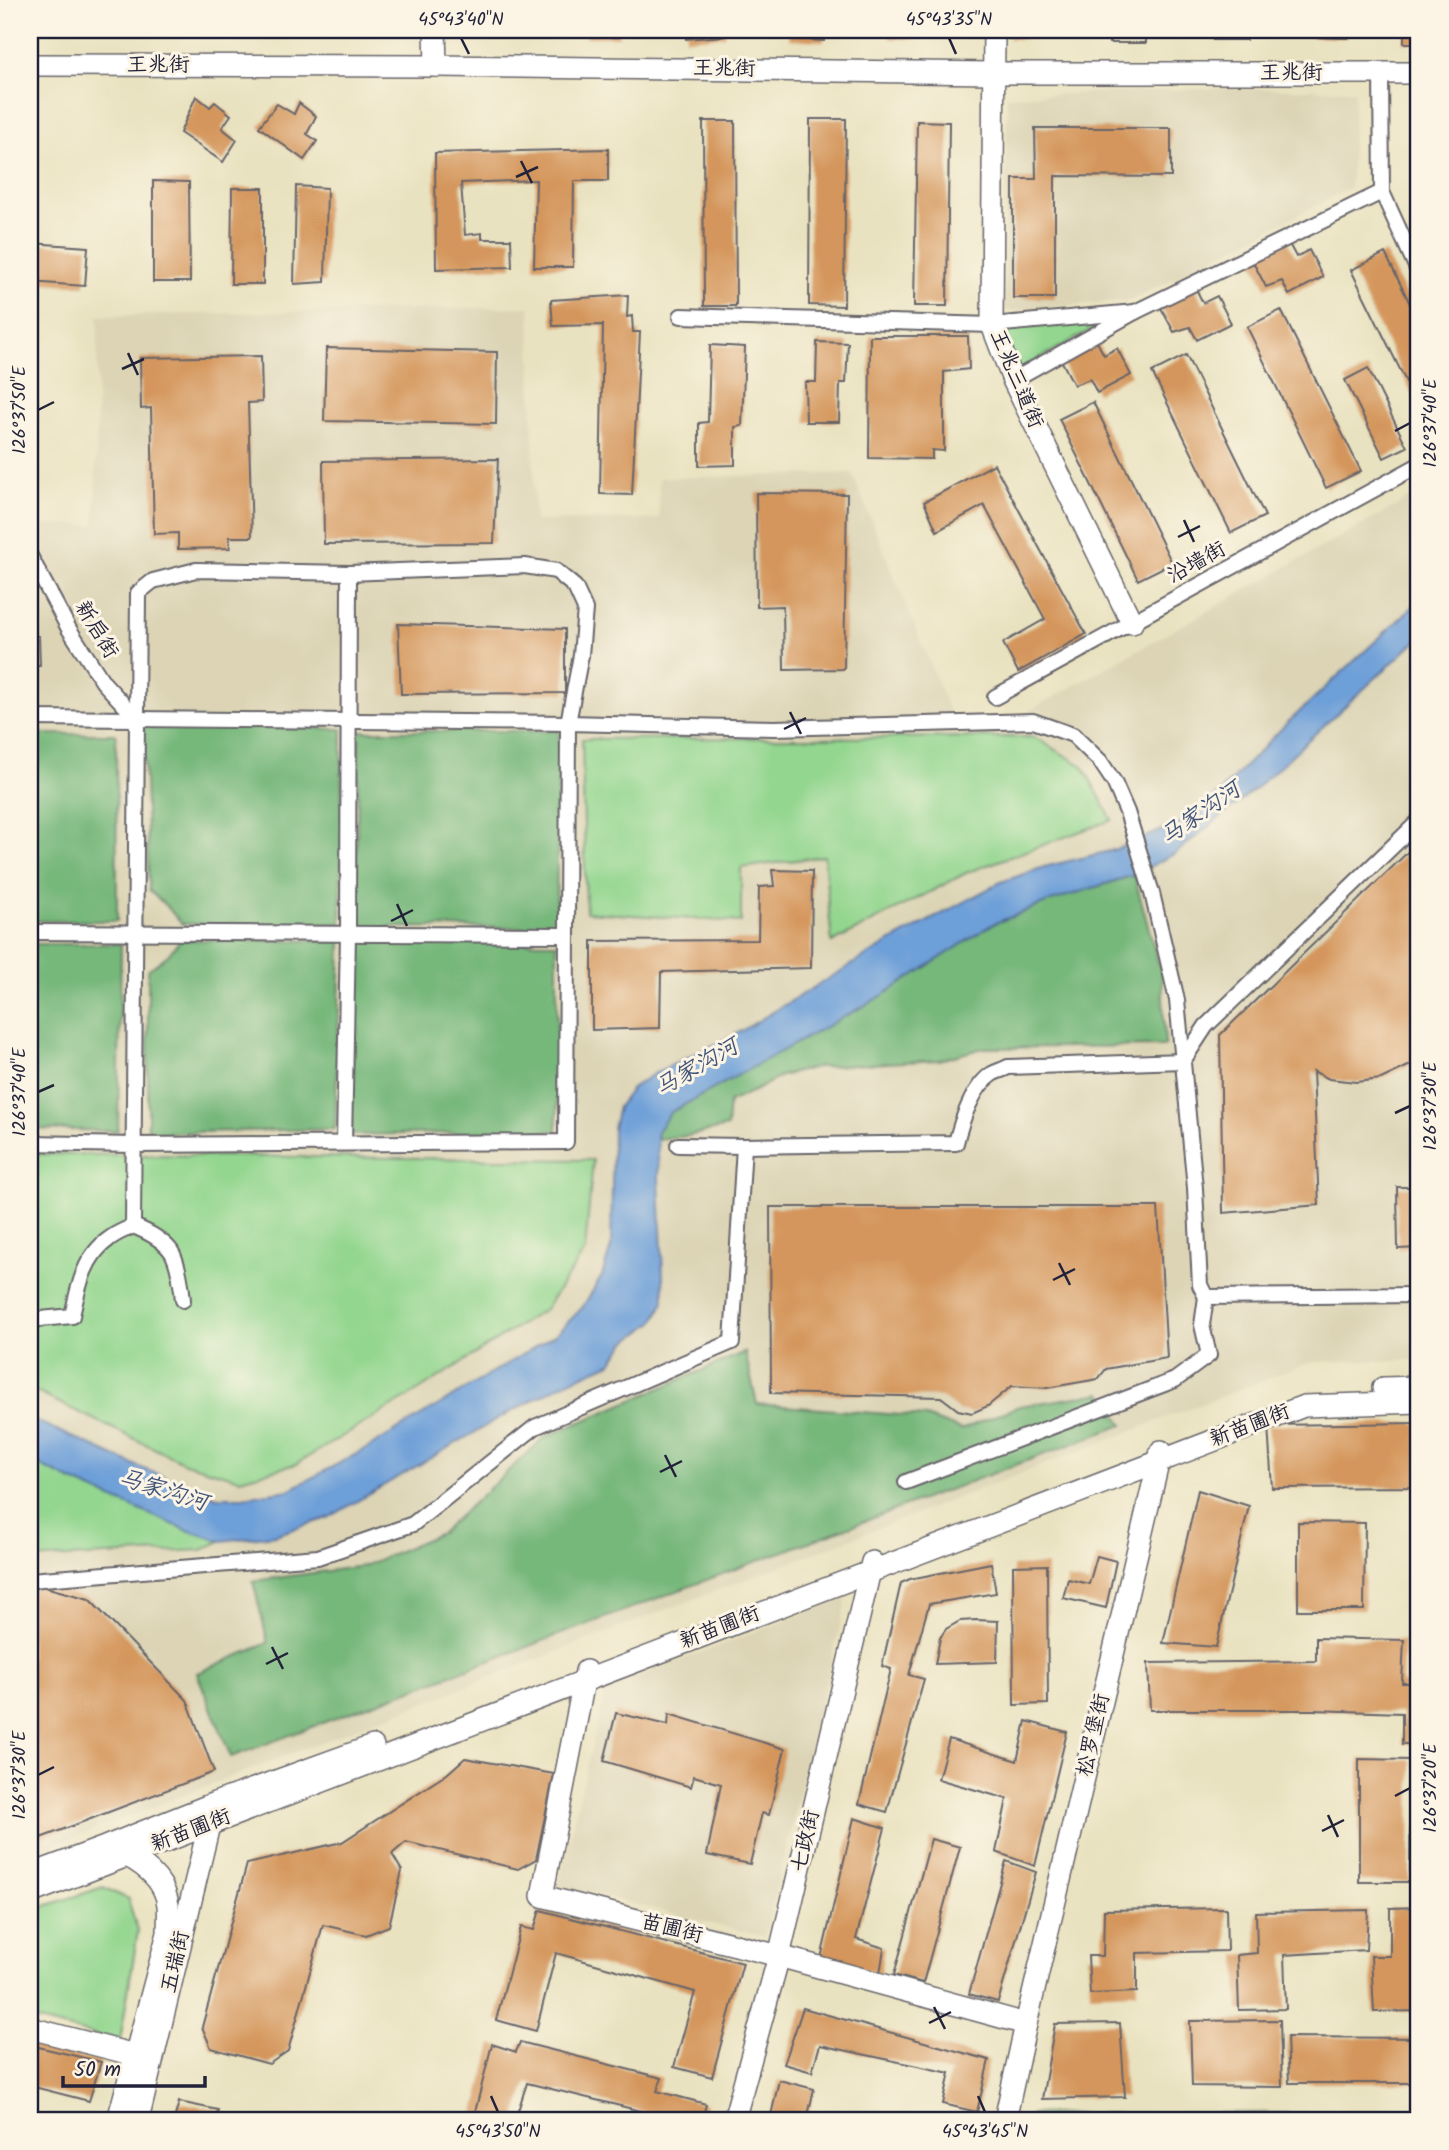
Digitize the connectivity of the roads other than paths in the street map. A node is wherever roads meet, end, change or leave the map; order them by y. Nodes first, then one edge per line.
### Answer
1 (435, 30) edge
2 (994, 30) edge
3 (30, 65) edge
4 (436, 66) junction
5 (994, 73) junction
6 (1381, 73) junction
7 (1419, 73) edge
8 (1382, 192) junction
9 (1419, 272) edge
10 (1135, 312) junction
11 (681, 316) dead end
12 (992, 325) junction
13 (1013, 380) junction
14 (1419, 465) edge
15 (30, 556) edge
16 (349, 573) junction
17 (1132, 622) junction
18 (995, 697) dead end
19 (30, 718) edge
20 (136, 718) junction
21 (349, 721) junction
22 (568, 723) junction
23 (1419, 821) edge
24 (30, 932) edge
25 (135, 932) junction
26 (348, 933) junction
27 (567, 935) junction
28 (1183, 1061) junction
29 (30, 1143) edge
30 (344, 1143) junction
31 (133, 1145) junction
32 (678, 1145) dead end
33 (744, 1146) junction
34 (133, 1226) junction
35 (1419, 1295) edge
36 (1206, 1297) junction
37 (183, 1300) dead end
38 (30, 1320) edge
39 (1419, 1387) edge
40 (1419, 1402) edge
41 (1160, 1453) junction
42 (906, 1482) dead end
43 (870, 1566) junction
44 (30, 1580) edge
45 (585, 1674) junction
46 (211, 1814) junction
47 (127, 1856) junction
48 (30, 1875) edge
49 (30, 1893) edge
50 (779, 1956) junction
51 (1026, 2024) junction
52 (30, 2028) edge
53 (135, 2054) junction
54 (118, 2120) edge
55 (138, 2120) edge
56 (734, 2120) edge
57 (1006, 2120) edge

1 - 4 main road
2 - 5 main road, 王兆三道街
3 - 4 main road, 王兆街
4 - 5 main road, 王兆街
5 - 6 main road, 王兆街
5 - 12 main road, 王兆三道街
6 - 7 main road, 王兆街
6 - 8 street
8 - 9 street
8 - 10 street
10 - 12 street
10 - 13 street
11 - 12 street
12 - 13 main road, 王兆三道街
13 - 17 main road, 王兆三道街
14 - 17 street, 沿墙街
15 - 20 street, 新启街
16 - 20 street
16 - 21 street
16 - 22 street
17 - 18 street, 沿墙街
19 - 20 street
20 - 21 street
20 - 25 street
21 - 22 street
21 - 26 street
22 - 27 street
22 - 28 street
23 - 28 street
24 - 25 street
25 - 26 street
25 - 31 street
26 - 27 street
26 - 30 street
27 - 30 street
28 - 33 street
28 - 36 street
29 - 31 street
30 - 31 street
31 - 34 street
32 - 33 street
33 - 44 street
34 - 37 street
34 - 38 street
35 - 36 street
36 - 42 street
39 - 41 main road, 新苗圃街
40 - 41 main road, 新苗圃街
41 - 43 main road, 新苗圃街
41 - 51 main road, 松罗堡街
43 - 45 main road, 新苗圃街
43 - 50 main road, 七政街
45 - 46 main road, 新苗圃街
45 - 50 main road, 苗圃街
46 - 47 main road, 新苗圃街
46 - 48 main road, 新苗圃街
46 - 55 main road, 五瑞街
47 - 49 main road, 新苗圃街
47 - 53 main road, 五瑞街
50 - 51 main road, 苗圃街
50 - 56 main road, 七政街
51 - 57 main road, 松罗堡街
52 - 53 main road
53 - 54 main road, 五瑞街

